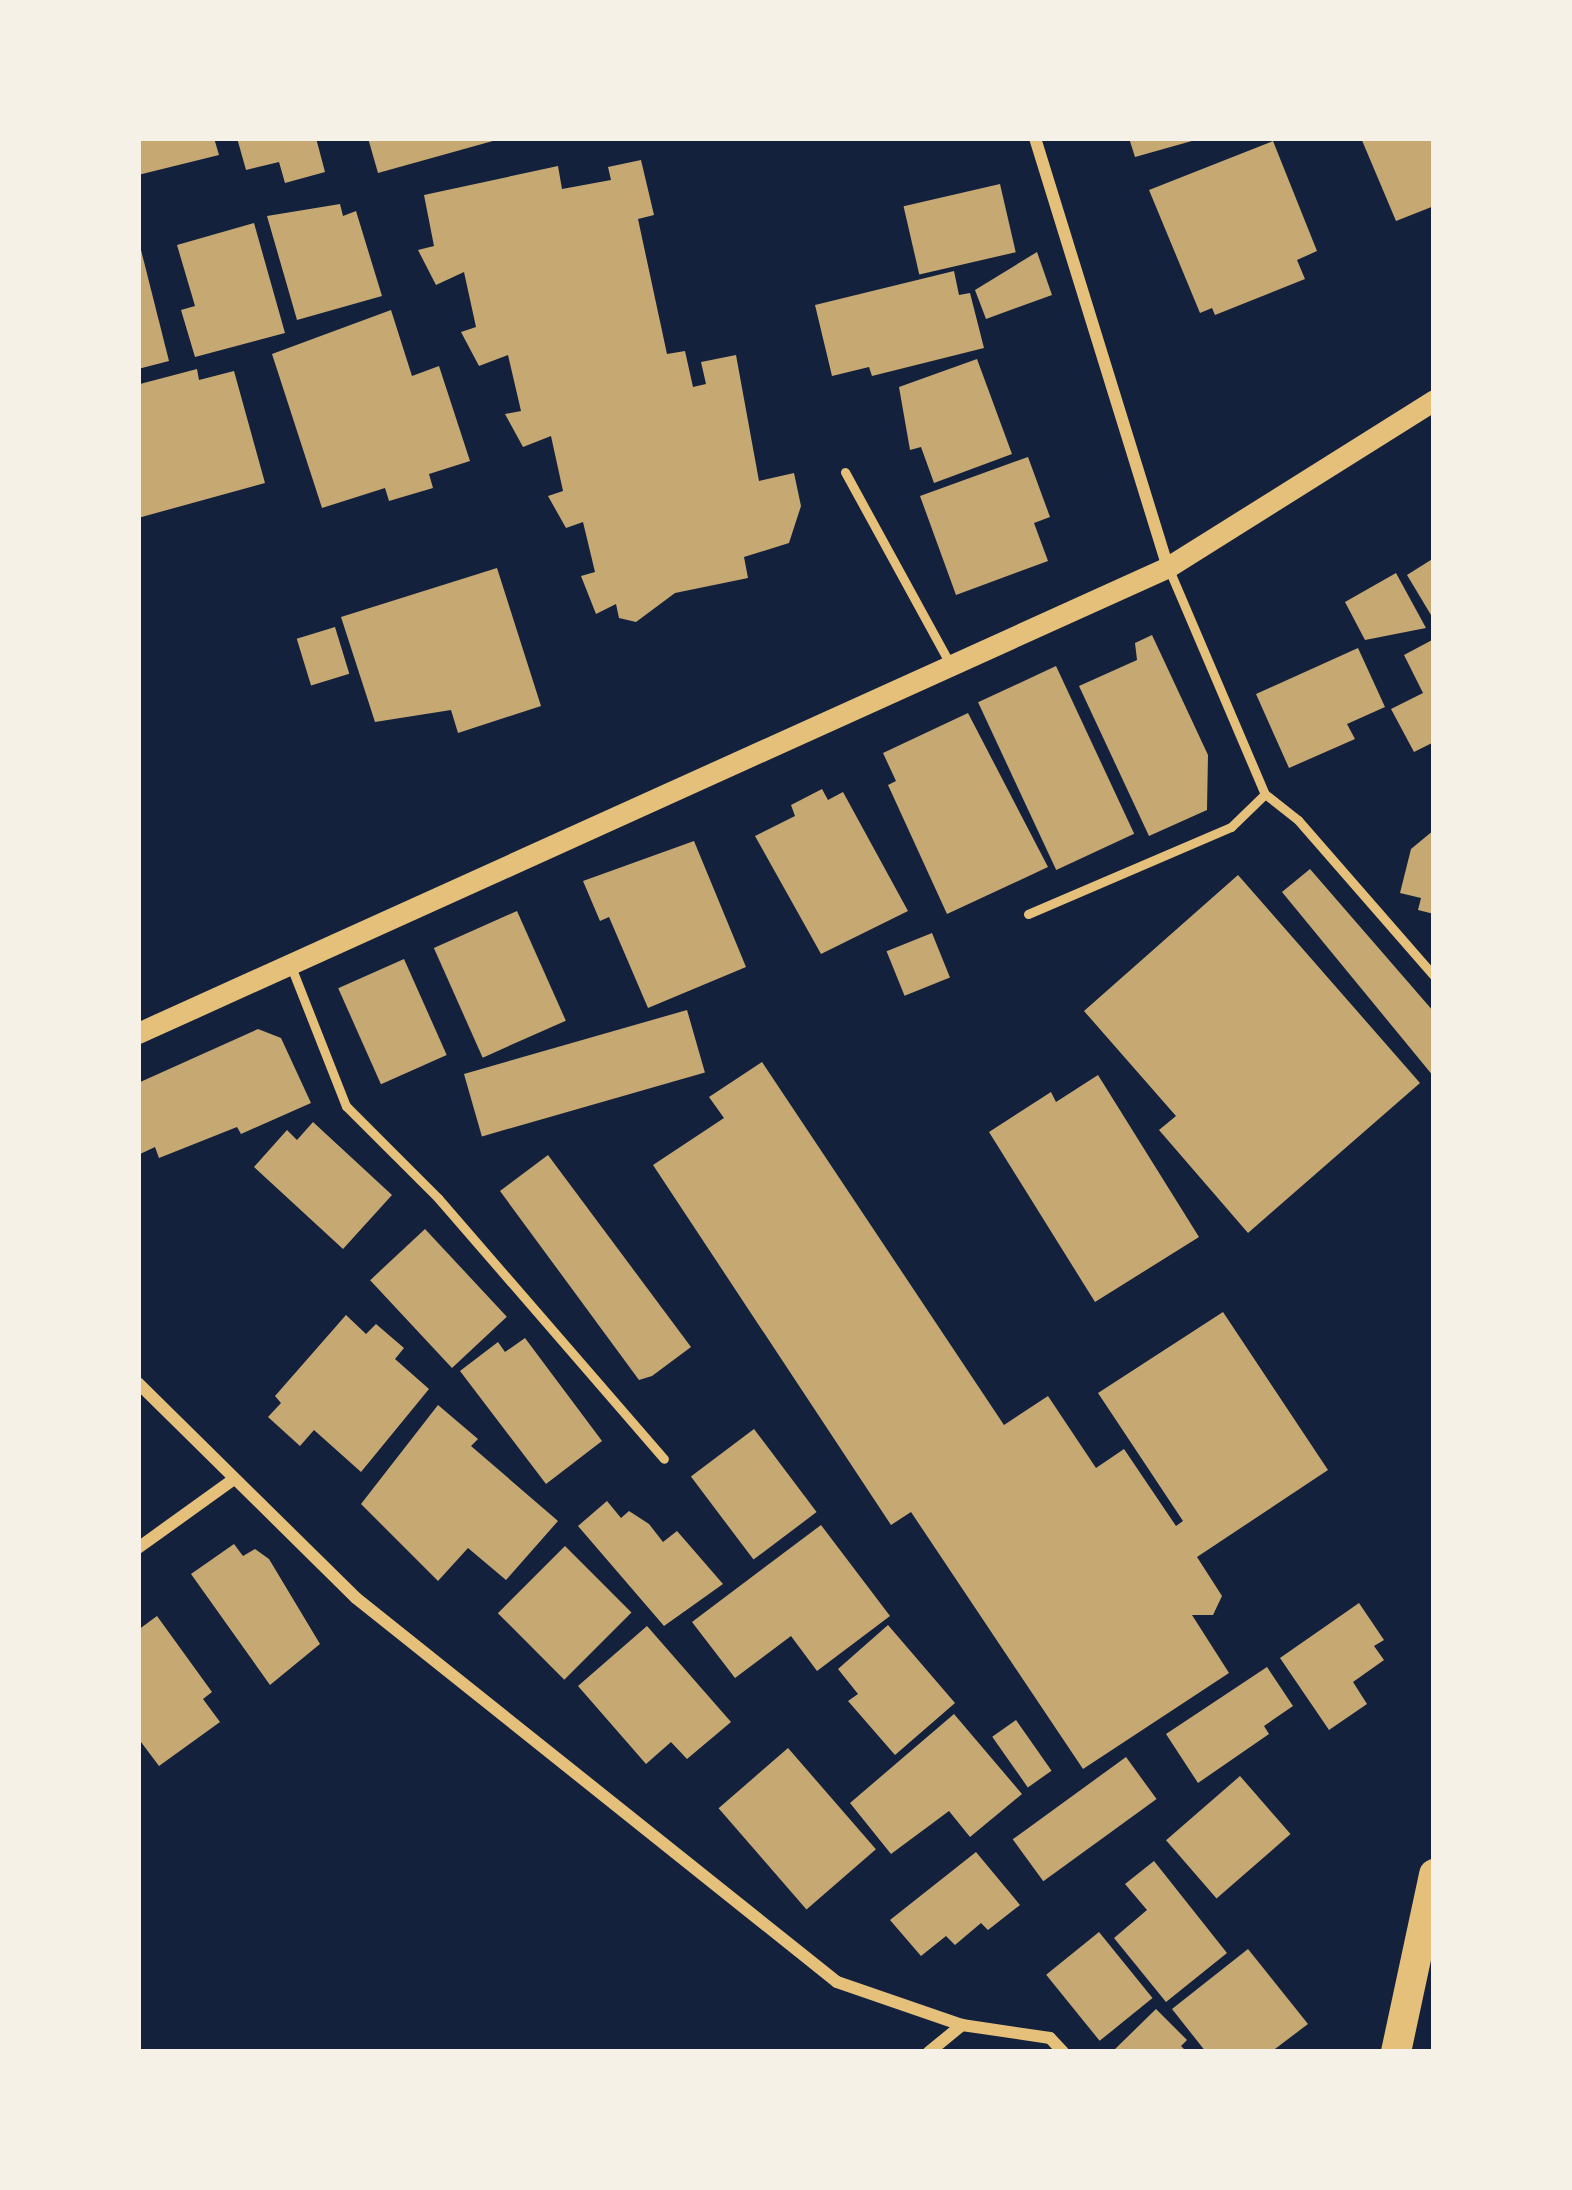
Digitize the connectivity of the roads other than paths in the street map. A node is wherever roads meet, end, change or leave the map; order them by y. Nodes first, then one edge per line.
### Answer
1 (1035, 138) edge
2 (1434, 400) edge
3 (845, 472) dead end
4 (1168, 567) junction
5 (949, 662) junction
6 (1265, 794) junction
7 (1028, 914) dead end
8 (290, 964) junction
9 (1434, 976) edge
10 (138, 1033) edge
11 (138, 1383) edge
12 (664, 1460) dead end
13 (234, 1479) junction
14 (138, 1548) edge
15 (1434, 1874) edge
16 (962, 2025) junction
17 (929, 2052) edge
18 (1063, 2052) edge
19 (1396, 2052) edge

1 - 4 street
2 - 4 street
3 - 5 lane
4 - 5 street
4 - 6 lane
5 - 8 street
6 - 7 lane
6 - 9 lane
8 - 10 street
8 - 12 lane
11 - 13 street
13 - 14 street
13 - 16 street
15 - 19 main road
16 - 17 street
16 - 18 street

